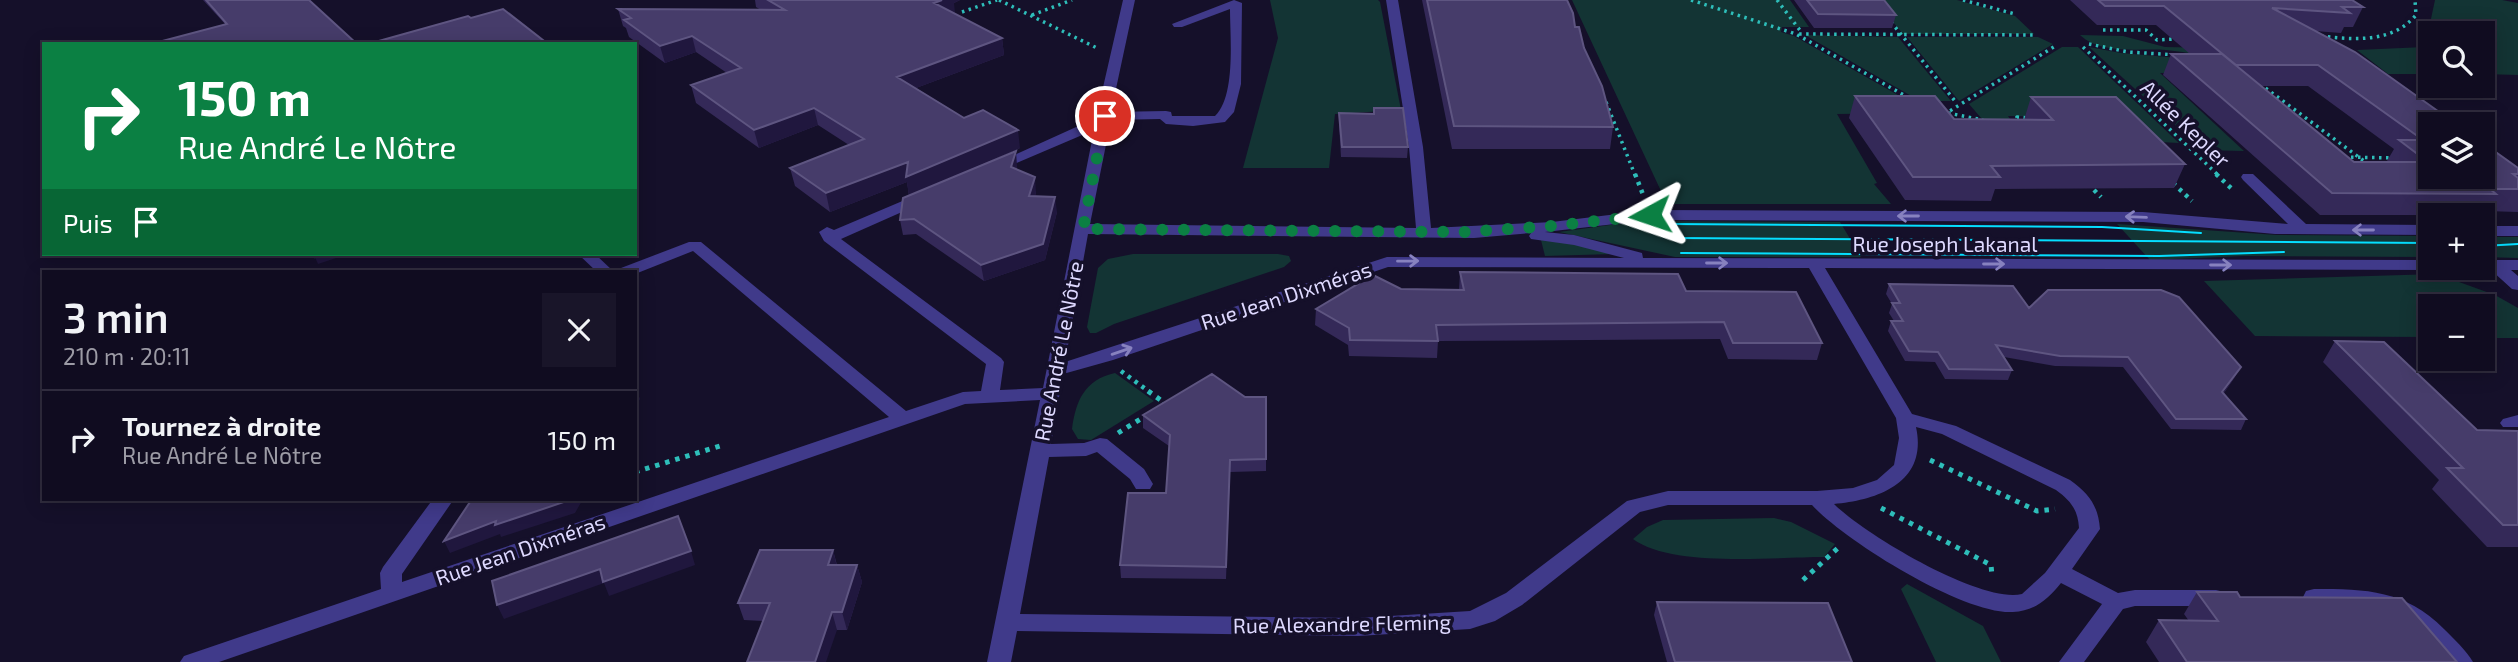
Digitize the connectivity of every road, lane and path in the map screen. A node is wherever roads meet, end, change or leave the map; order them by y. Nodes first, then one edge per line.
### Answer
1 (998, 0) edge
2 (1072, 0) edge
3 (1129, 0) edge
4 (1392, 0) edge
5 (1691, 0) edge
6 (1777, 0) edge
7 (1963, 0) edge
8 (2415, 0) edge
9 (1233, 1) edge
10 (962, 12) dead end
11 (2015, 14) dead end
12 (1031, 15) junction
13 (1887, 18) edge
14 (1178, 23) dead end
15 (2103, 30) edge
16 (1796, 34) junction
17 (1802, 34) junction
18 (1901, 35) junction
19 (2036, 35) dead end
20 (2318, 35) edge
21 (2178, 40) edge
22 (2345, 40) junction
23 (2089, 44) dead end
24 (2339, 44) edge
25 (2057, 45) dead end
26 (2083, 47) dead end
27 (1106, 53) dead end
28 (2188, 56) edge
29 (2255, 80) edge
30 (1605, 100) edge
31 (1955, 101) dead end
32 (1919, 104) edge
33 (1939, 109) edge
34 (1948, 111) junction
35 (1104, 118) junction
36 (2029, 118) edge
37 (1996, 121) edge
38 (2007, 121) edge
39 (1941, 122) edge
40 (2332, 158) edge
41 (2359, 158) junction
42 (2407, 158) edge
43 (2370, 166) edge
44 (979, 174) edge
45 (2164, 175) edge
46 (2248, 177) dead end
47 (2231, 189) dead end
48 (941, 190) edge
49 (2196, 205) dead end
50 (1650, 215) junction
51 (1083, 229) junction
52 (2303, 230) junction
53 (2418, 230) edge
54 (2495, 231) edge
55 (2518, 231) edge
56 (1424, 232) junction
57 (1463, 232) junction
58 (588, 256) edge
59 (1649, 262) junction
60 (1814, 264) junction
61 (2418, 265) edge
62 (2495, 265) edge
63 (2518, 265) edge
64 (2495, 269) edge
65 (604, 270) edge
66 (630, 270) edge
67 (2518, 285) edge
68 (1115, 367) dead end
69 (1056, 370) junction
70 (1052, 393) junction
71 (990, 396) junction
72 (902, 418) junction
73 (1905, 418) junction
74 (1100, 444) junction
75 (720, 446) dead end
76 (1040, 451) junction
77 (1930, 460) dead end
78 (637, 471) edge
79 (1143, 484) dead end
80 (1817, 498) junction
81 (443, 501) edge
82 (1881, 508) dead end
83 (2060, 508) dead end
84 (1843, 544) dead end
85 (2057, 571) junction
86 (1803, 580) dead end
87 (1994, 586) dead end
88 (392, 593) junction
89 (2298, 597) edge
90 (2244, 598) edge
91 (2116, 602) junction
92 (1007, 622) junction
93 (191, 662) edge
94 (999, 662) edge
95 (2071, 662) edge
96 (2462, 662) edge

1 - 10 path
1 - 12 path
2 - 12 path
3 - 35 street, Rue André Le Nôtre
4 - 56 street
5 - 16 path
6 - 17 path
7 - 11 path
8 - 22 path
9 - 14 street
9 - 35 street
12 - 27 path
13 - 18 path
15 - 21 path
16 - 17 path
16 - 32 path
17 - 18 path
18 - 19 path
18 - 31 path
20 - 22 path
22 - 24 path
23 - 28 path
25 - 34 path
26 - 47 path, Allée Kepler
29 - 41 path
30 - 50 path
33 - 34 path
34 - 37 path
34 - 39 path
35 - 44 street
35 - 51 street, Rue André Le Nôtre
36 - 38 path
40 - 41 path
41 - 42 path
41 - 43 path
45 - 49 path
46 - 52 street
48 - 71 street
52 -> 50 street, Rue Joseph Lakanal
50 - 57 street, Rue Joseph Lakanal
51 - 56 street, Rue Joseph Lakanal
51 - 69 street, Rue André Le Nôtre
53 -> 52 street, Rue Joseph Lakanal
54 - 55 street
56 - 57 street, Rue Joseph Lakanal
57 - 59 street, Rue Joseph Lakanal
58 - 65 street
59 -> 60 street, Rue Joseph Lakanal
69 -> 59 street, Rue Jean Dixméras
60 -> 61 street, Rue Joseph Lakanal
60 - 73 street, Rue Alexandre Fleming
62 - 63 street
64 - 67 street
66 - 72 street
68 - 74 path
69 - 70 street, Rue André Le Nôtre
70 - 71 street, Rue Jean Dixméras
70 - 76 street, Rue André Le Nôtre
71 - 72 street, Rue Jean Dixméras
72 - 88 street, Rue Jean Dixméras
73 - 80 street, Rue Alexandre Fleming
73 - 85 street
74 - 76 street
74 - 79 street
75 - 78 path
76 - 92 street, Rue André Le Nôtre
77 - 83 path
80 - 85 street
80 - 92 street, Rue Alexandre Fleming
81 - 88 street
82 - 87 path
84 - 86 path
85 - 91 street
88 - 93 street, Rue Jean Dixméras
89 - 96 street
90 - 91 street
91 - 95 street
92 - 94 street, Rue André Le Nôtre

